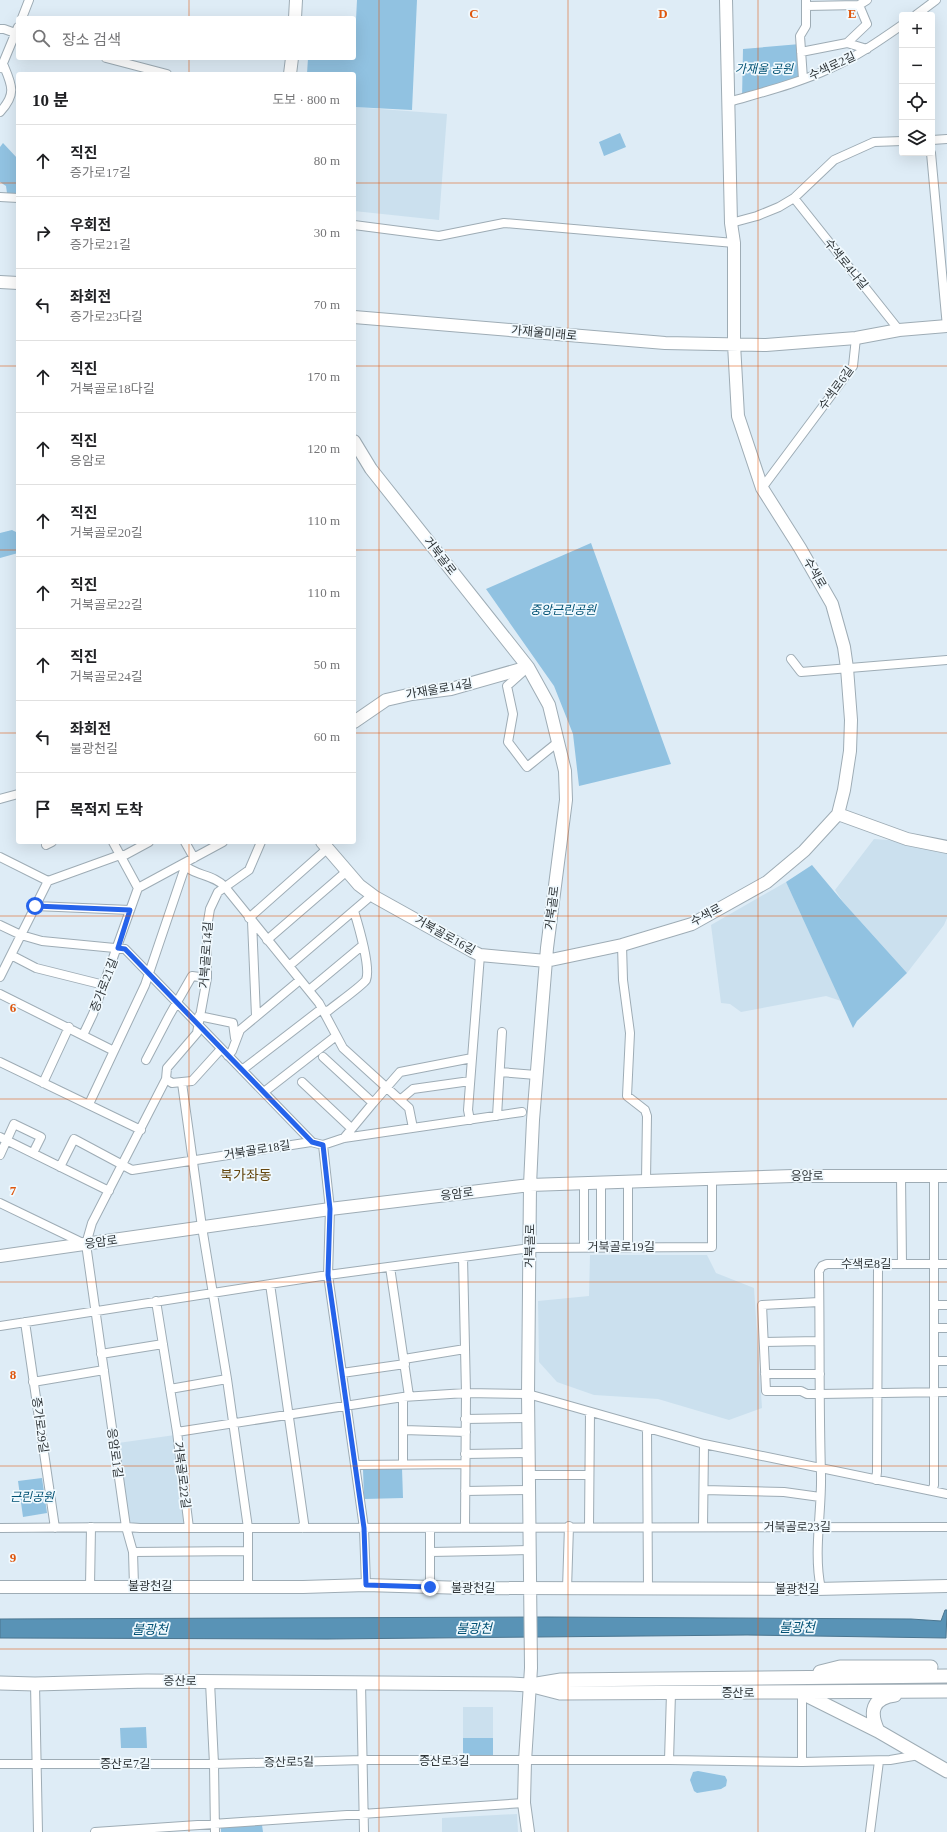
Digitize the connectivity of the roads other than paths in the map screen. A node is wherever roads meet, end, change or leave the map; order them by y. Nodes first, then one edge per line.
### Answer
1 (29, 0) edge
2 (296, 0) edge
3 (726, 0) edge
4 (867, 0) edge
5 (936, 0) edge
6 (806, 3) edge
7 (859, 5) junction
8 (920, 12) edge
9 (23, 16) edge
10 (295, 16) edge
11 (899, 27) edge
12 (0, 29) edge
13 (16, 32) edge
14 (16, 34) edge
15 (847, 42) junction
16 (867, 49) junction
17 (801, 52) junction
18 (114, 60) edge
19 (292, 60) edge
20 (1, 67) edge
21 (158, 72) edge
22 (290, 72) edge
23 (803, 79) junction
24 (729, 102) junction
25 (0, 112) edge
26 (947, 139) edge
27 (935, 140) edge
28 (899, 141) edge
29 (931, 156) edge
30 (0, 197) edge
31 (16, 198) edge
32 (794, 198) junction
33 (731, 223) junction
34 (356, 225) edge
35 (734, 243) junction
36 (0, 282) edge
37 (16, 283) edge
38 (356, 317) edge
39 (947, 326) edge
40 (899, 330) junction
41 (856, 338) junction
42 (734, 344) junction
43 (356, 444) edge
44 (762, 488) junction
45 (791, 659) dead end
46 (947, 660) edge
47 (528, 668) junction
48 (847, 668) junction
49 (356, 721) edge
50 (558, 742) junction
51 (16, 795) edge
52 (0, 799) edge
53 (838, 814) junction
54 (113, 844) edge
55 (145, 844) edge
56 (186, 844) edge
57 (219, 844) edge
58 (260, 844) edge
59 (325, 845) edge
60 (947, 847) edge
61 (120, 855) junction
62 (0, 857) edge
63 (194, 858) junction
64 (183, 864) junction
65 (347, 870) junction
66 (48, 881) junction
67 (225, 887) junction
68 (138, 888) junction
69 (372, 895) junction
70 (35, 906) junction
71 (130, 910) junction
72 (354, 910) junction
73 (250, 920) junction
74 (0, 925) edge
75 (21, 936) junction
76 (267, 940) junction
77 (363, 945) junction
78 (622, 945) junction
79 (118, 948) junction
80 (11, 955) junction
81 (480, 955) junction
82 (546, 961) junction
83 (289, 966) junction
84 (149, 974) junction
85 (0, 977) edge
86 (207, 978) junction
87 (300, 980) junction
88 (104, 985) junction
89 (309, 990) junction
90 (0, 994) edge
91 (177, 1004) junction
92 (323, 1011) junction
93 (199, 1016) junction
94 (256, 1016) junction
95 (198, 1025) junction
96 (69, 1027) junction
97 (502, 1032) dead end
98 (83, 1035) junction
99 (336, 1036) junction
100 (236, 1041) junction
101 (222, 1049) junction
102 (114, 1051) junction
103 (228, 1056) junction
104 (323, 1057) dead end
105 (472, 1058) junction
106 (146, 1060) dead end
107 (0, 1062) edge
108 (242, 1070) junction
109 (500, 1072) junction
110 (536, 1075) junction
111 (166, 1079) junction
112 (470, 1081) junction
113 (302, 1082) dead end
114 (42, 1083) junction
115 (182, 1083) junction
116 (385, 1088) junction
117 (264, 1092) junction
118 (400, 1100) junction
119 (373, 1103) junction
120 (89, 1104) junction
121 (522, 1112) dead end
122 (497, 1116) junction
123 (470, 1120) junction
124 (351, 1128) junction
125 (413, 1128) junction
126 (141, 1130) junction
127 (344, 1138) junction
128 (4, 1139) edge
129 (312, 1142) junction
130 (323, 1145) junction
131 (33, 1153) junction
132 (0, 1155) edge
133 (193, 1160) junction
134 (123, 1164) junction
135 (60, 1167) junction
136 (901, 1176) junction
137 (934, 1176) junction
138 (947, 1176) edge
139 (712, 1178) junction
140 (646, 1180) junction
141 (628, 1181) junction
142 (601, 1182) junction
143 (584, 1183) junction
144 (530, 1185) junction
145 (109, 1191) junction
146 (0, 1203) edge
147 (330, 1209) junction
148 (202, 1228) junction
149 (86, 1244) junction
150 (601, 1247) junction
151 (628, 1247) junction
152 (530, 1248) junction
153 (584, 1248) junction
154 (0, 1256) edge
155 (463, 1257) junction
156 (880, 1264) junction
157 (902, 1264) junction
158 (935, 1264) junction
159 (947, 1264) edge
160 (390, 1267) junction
161 (328, 1275) junction
162 (270, 1284) junction
163 (213, 1293) junction
164 (156, 1301) junction
165 (819, 1302) junction
166 (935, 1305) junction
167 (947, 1305) edge
168 (95, 1311) junction
169 (25, 1322) junction
170 (0, 1326) edge
171 (935, 1328) junction
172 (947, 1328) edge
173 (764, 1342) junction
174 (820, 1342) junction
175 (163, 1344) junction
176 (465, 1349) junction
177 (101, 1354) junction
178 (935, 1361) junction
179 (947, 1361) edge
180 (405, 1362) junction
181 (104, 1370) junction
182 (342, 1373) junction
183 (765, 1374) junction
184 (820, 1374) junction
185 (227, 1379) junction
186 (34, 1382) junction
187 (170, 1389) junction
188 (934, 1391) junction
189 (947, 1392) edge
190 (466, 1393) junction
191 (528, 1394) junction
192 (820, 1394) junction
193 (877, 1394) junction
194 (406, 1397) junction
195 (346, 1405) junction
196 (590, 1412) junction
197 (290, 1415) junction
198 (528, 1418) junction
199 (465, 1419) junction
200 (233, 1424) junction
201 (647, 1428) junction
202 (404, 1430) junction
203 (177, 1432) junction
204 (466, 1432) junction
205 (704, 1444) junction
206 (529, 1453) junction
207 (465, 1454) junction
208 (403, 1464) junction
209 (465, 1464) junction
210 (356, 1465) junction
211 (820, 1469) junction
212 (529, 1475) junction
213 (589, 1475) junction
214 (876, 1480) junction
215 (529, 1490) junction
216 (704, 1490) junction
217 (465, 1491) junction
218 (932, 1491) junction
219 (947, 1494) edge
220 (820, 1497) junction
221 (569, 1526) junction
222 (91, 1527) junction
223 (126, 1527) junction
224 (589, 1527) junction
225 (647, 1527) junction
226 (703, 1527) junction
227 (818, 1527) junction
228 (947, 1527) edge
229 (0, 1528) edge
230 (55, 1528) junction
231 (189, 1528) junction
232 (248, 1528) junction
233 (302, 1528) junction
234 (364, 1528) junction
235 (430, 1528) junction
236 (465, 1528) junction
237 (529, 1528) junction
238 (248, 1550) junction
239 (529, 1550) junction
240 (133, 1552) junction
241 (430, 1552) junction
242 (366, 1585) junction
243 (0, 1586) edge
244 (90, 1586) junction
245 (134, 1586) junction
246 (947, 1586) edge
247 (248, 1587) junction
248 (430, 1587) junction
249 (567, 1589) junction
250 (648, 1589) junction
251 (822, 1589) junction
252 (530, 1593) junction
253 (947, 1667) edge
254 (947, 1676) edge
255 (802, 1677) junction
256 (210, 1682) junction
257 (0, 1683) edge
258 (361, 1683) junction
259 (35, 1684) junction
260 (529, 1685) junction
261 (926, 1691) junction
262 (947, 1691) edge
263 (671, 1693) junction
264 (802, 1693) junction
265 (878, 1731) junction
266 (919, 1755) junction
267 (363, 1760) junction
268 (669, 1760) junction
269 (525, 1761) junction
270 (879, 1761) junction
271 (802, 1762) junction
272 (36, 1763) junction
273 (0, 1764) edge
274 (214, 1764) junction
275 (944, 1769) edge
276 (524, 1803) junction
277 (364, 1815) junction
278 (215, 1823) junction
279 (38, 1832) edge
280 (95, 1832) edge
281 (215, 1832) edge
282 (364, 1832) edge
283 (528, 1832) edge
284 (870, 1832) edge

1 - 9 street
2 - 10 street
3 - 24 street
4 - 7 street
5 - 8 street
6 - 7 street
6 - 17 street
7 - 15 street
11 - 16 street, 수색로2길
12 - 13 street
14 - 20 street
15 - 16 street, 수색로2길
15 - 17 street, 수색로2길
16 - 23 street, 수색로2길
17 - 23 street
18 - 21 street
19 - 22 street
20 - 25 street
23 - 24 street, 수색로2길
24 - 33 street
26 - 27 street
28 - 32 street
29 - 39 street
30 - 31 street
32 - 33 street
32 - 40 street, 수색로4나길
33 - 35 street
34 - 35 street
35 - 42 street
36 - 37 street
38 - 42 street, 가재울미래로
39 - 40 street
40 - 41 street
41 - 42 street, 가재울미래로
41 - 44 street, 수색로6길
42 - 44 street, 수색로
43 - 47 street, 거북골로
44 - 48 street, 수색로
45 - 48 street
46 - 48 street
47 - 49 street, 가재울로14길
47 - 50 street, 거북골로
47 - 50 street
48 - 53 street, 수색로
50 - 82 street, 거북골로
51 - 52 street
53 - 60 street
53 - 78 street, 수색로
54 - 61 street
55 - 61 street
56 - 63 street
57 - 63 street
58 - 67 street, 거북골로14길
59 - 65 street, 거북골로16길
59 - 73 street, 거북골로16길
61 - 66 street
61 - 68 street
62 - 66 street
63 - 64 street
64 - 67 street
64 - 68 street
64 - 84 street
65 - 69 street, 거북골로16길
65 - 76 street
66 - 70 street
67 - 73 street
67 - 86 street, 거북골로14길
68 - 71 street, 증가로21길
69 - 72 street
69 - 81 street, 거북골로16길
70 - 71 street
70 - 75 street
71 - 79 street, 증가로21길
72 - 77 street
72 - 83 street
73 - 76 street
73 - 94 street
74 - 75 street
75 - 79 street
75 - 80 street
76 - 83 street
77 - 89 street
77 - 92 street
78 - 82 street, 수색로
78 - 140 street
79 - 84 street
79 - 88 street, 증가로21길
80 - 85 street
80 - 88 street
81 - 82 street, 거북골로16길
81 - 105 street
82 - 110 street, 거북골로
83 - 87 street
84 - 91 street
84 - 102 street
86 - 91 street
86 - 93 street, 거북골로14길
87 - 89 street
87 - 94 street
88 - 98 street, 증가로21길
89 - 92 street
90 - 96 street
91 - 95 street
91 - 106 street
92 - 99 street
92 - 108 street
93 - 95 street, 거북골로14길
93 - 100 street
94 - 100 street
95 - 101 street
95 - 111 street, 거북골로14길
96 - 98 street
96 - 114 street
97 - 109 street
98 - 102 street
99 - 116 street
99 - 117 street
100 - 103 street
101 - 103 street
101 - 115 street
102 - 120 street
103 - 108 street
104 - 119 street
105 - 112 street
105 - 116 street
107 - 114 street
108 - 117 street
109 - 110 street
109 - 122 street
110 - 144 street, 거북골로
111 - 115 street
111 - 126 street, 거북골로14길
112 - 118 street
112 - 123 street
113 - 124 street
114 - 120 street
115 - 133 street
116 - 118 street
116 - 119 street
117 - 129 street
118 - 125 street
119 - 124 street
120 - 126 street
121 - 122 street
122 - 123 street
123 - 125 street
124 - 127 street
125 - 127 street
126 - 134 street, 거북골로14길
127 - 130 street
128 - 131 street
128 - 131 street
128 - 132 street
129 - 130 street, 거북골로18길
129 - 133 street, 거북골로18길
130 - 147 street
131 - 135 street
133 - 134 street, 거북골로18길
133 - 148 street
134 - 135 street, 거북골로18길
134 - 145 street, 거북골로14길
135 - 145 street
136 - 137 street, 응암로
136 - 139 street, 응암로
136 - 157 street
137 - 138 street, 응암로
137 - 158 street
139 - 140 street, 응암로
139 - 151 street, 거북골로19길
140 - 141 street, 응암로
141 - 142 street, 응암로
141 - 151 street
142 - 143 street, 응암로
142 - 150 street
143 - 144 street, 응암로
143 - 153 street
144 - 147 street, 응암로
144 - 152 street, 거북골로
145 - 149 street, 거북골로14길
146 - 149 street
147 - 148 street, 응암로
147 - 161 street
148 - 149 street, 응암로
148 - 163 street
149 - 154 street, 응암로
149 - 168 street, 응암로1길
150 - 151 street, 거북골로19길
150 - 153 street, 거북골로19길
152 - 153 street, 거북골로19길
152 - 155 street, 거북골로19길
152 - 191 street, 거북골로
155 - 160 street, 거북골로19길
155 - 176 street
156 - 157 street, 수색로8길
156 - 165 street, 수색로8길
156 - 193 street
157 - 158 street, 수색로8길
158 - 159 street, 수색로8길
158 - 166 street
160 - 161 street, 거북골로19길
160 - 180 street
161 - 162 street, 거북골로19길
161 - 182 street
162 - 163 street, 거북골로19길
162 - 197 street
163 - 164 street, 거북골로19길
163 - 185 street
164 - 168 street, 거북골로19길
164 - 175 street
165 - 173 street
165 - 174 street, 수색로8길
166 - 167 street
166 - 171 street
168 - 169 street
168 - 177 street, 응암로1길
169 - 170 street
169 - 186 street, 증가로29길
171 - 172 street
171 - 178 street
173 - 174 street
173 - 183 street
174 - 184 street, 수색로8길
175 - 177 street
175 - 187 street
176 - 180 street
176 - 190 street
177 - 181 street, 응암로1길
178 - 179 street
178 - 188 street
180 - 182 street
180 - 194 street
181 - 186 street
181 - 223 street, 응암로1길
182 - 195 street
183 - 184 street
183 - 192 street
184 - 192 street, 수색로8길
185 - 187 street
185 - 200 street
186 - 230 street, 증가로29길
187 - 203 street
188 - 189 street
188 - 193 street
188 - 218 street
190 - 191 street, 거북골로22길
190 - 194 street, 거북골로22길
190 - 199 street
191 - 196 street, 거북골로22길
191 - 198 street, 거북골로
192 - 193 street
192 - 211 street, 수색로8길
193 - 214 street
194 - 195 street, 거북골로22길
194 - 202 street
195 - 197 street, 거북골로22길
195 - 210 street
196 - 201 street, 거북골로22길
196 - 213 street
197 - 200 street, 거북골로22길
197 - 233 street
198 - 199 street
198 - 206 street, 거북골로
199 - 204 street
200 - 203 street, 거북골로22길
200 - 232 street
201 - 205 street, 거북골로22길
201 - 225 street
202 - 204 street
202 - 208 street
203 - 231 street, 거북골로22길
204 - 207 street
205 - 211 street, 거북골로22길
205 - 216 street
206 - 207 street
206 - 212 street, 거북골로
207 - 209 street
208 - 209 street
208 - 210 street
209 - 217 street
210 - 234 street
211 - 214 street, 거북골로22길
211 - 220 street, 수색로8길
212 - 213 street
212 - 215 street, 거북골로
213 - 224 street
214 - 218 street, 거북골로22길
215 - 217 street
215 - 237 street, 거북골로
216 - 220 street
216 - 226 street
217 - 236 street
218 - 219 street, 거북골로22길
220 - 227 street, 수색로8길
221 - 224 street, 거북골로23길
221 - 237 street, 거북골로23길
221 - 249 street
222 - 223 street, 거북골로23길
222 - 230 street, 거북골로23길
222 - 244 street
223 - 231 street, 거북골로23길
223 - 240 street, 응암로1길
224 - 225 street, 거북골로23길
225 - 226 street, 거북골로23길
225 - 250 street
226 - 227 street, 거북골로23길
227 - 228 street, 거북골로23길
227 - 251 street, 수색로8길
229 - 230 street, 거북골로23길
231 - 232 street, 거북골로23길
232 - 233 street, 거북골로23길
232 - 238 street
233 - 234 street, 거북골로23길
234 - 235 street, 거북골로23길
234 - 242 street
235 - 236 street, 거북골로23길
235 - 241 street
236 - 237 street, 거북골로23길
237 - 239 street, 거북골로
238 - 240 street
238 - 247 street
239 - 241 street
239 - 252 street, 거북골로
240 - 245 street, 응암로1길
241 - 248 street
242 - 247 street, 불광천길
242 - 248 street, 불광천길
243 - 244 street, 불광천길
244 - 245 street, 불광천길
245 - 247 street, 불광천길
246 - 251 street, 불광천길
248 - 252 street, 불광천길
249 - 250 street, 불광천길
249 - 252 street, 불광천길
250 - 251 street, 불광천길
252 - 260 street, 거북골로
253 - 255 main road
254 - 255 main road, 증산로
255 - 260 main road, 증산로
256 - 258 main road, 증산로
256 - 259 main road, 증산로
256 - 274 street
257 - 259 main road, 증산로
258 - 260 main road, 증산로
258 - 267 street
259 - 272 street
260 - 263 main road, 증산로
260 - 269 street
261 - 262 main road, 증산로
261 - 264 main road, 증산로
261 - 265 main road
263 - 264 main road, 증산로
263 - 268 street
264 - 265 main road
264 - 271 street
265 - 266 main road
266 - 270 street, 증산로3길
266 - 275 main road
267 - 269 street, 증산로3길
267 - 274 street, 증산로5길
267 - 277 street
268 - 269 street, 증산로3길
268 - 271 street, 증산로3길
269 - 276 street
270 - 271 street, 증산로3길
270 - 284 street
272 - 273 street, 증산로7길
272 - 274 street, 증산로7길
272 - 279 street
274 - 278 street
276 - 277 street
276 - 283 street
277 - 278 street
277 - 282 street
278 - 280 street
278 - 281 street

